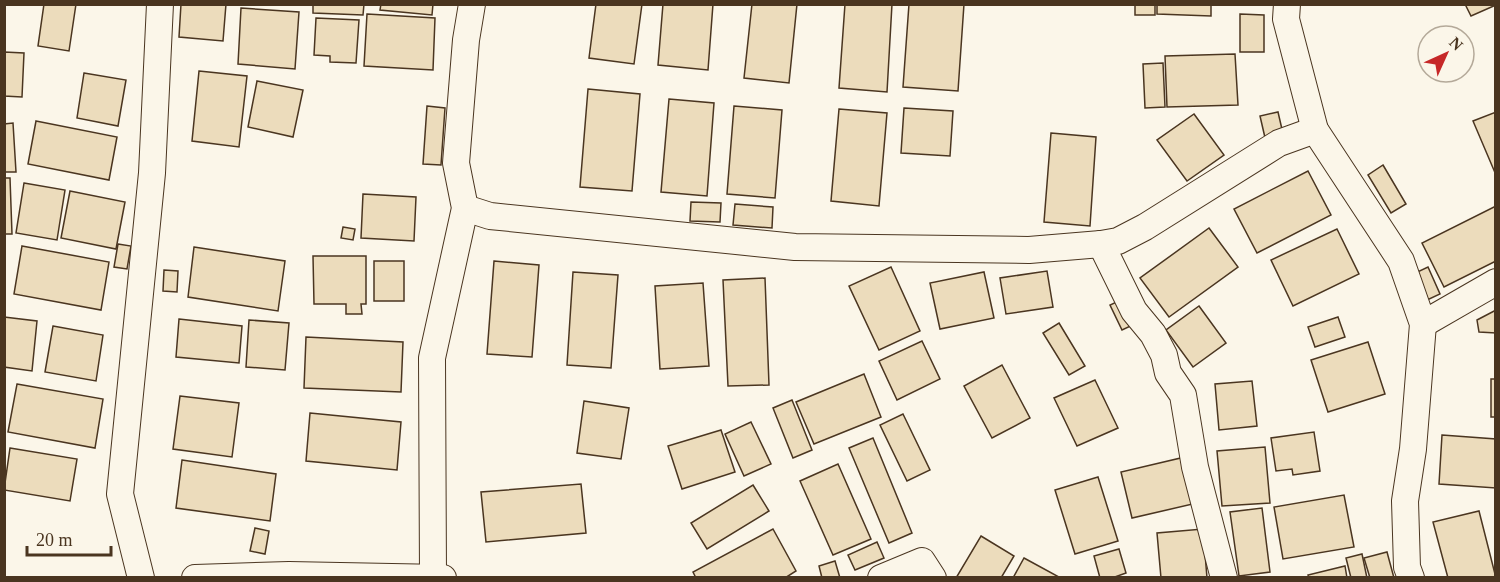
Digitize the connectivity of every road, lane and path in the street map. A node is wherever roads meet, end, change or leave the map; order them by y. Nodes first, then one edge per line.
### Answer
1 (160, 4) edge
2 (471, 4) edge
3 (1287, 4) edge
4 (1315, 130) junction
5 (465, 208) junction
6 (1101, 244) junction
7 (1496, 282) edge
8 (1423, 324) junction
9 (433, 577) edge
10 (141, 578) edge
11 (195, 578) edge
12 (443, 578) edge
13 (881, 578) edge
14 (933, 578) edge
15 (1224, 578) edge
16 (1411, 578) edge

1 - 10 street
2 - 5 street
3 - 4 street
4 - 6 street
4 - 8 street
5 - 6 street
5 - 9 street
6 - 15 street
7 - 8 street
8 - 16 street
9 - 11 street
9 - 12 street
13 - 14 street

